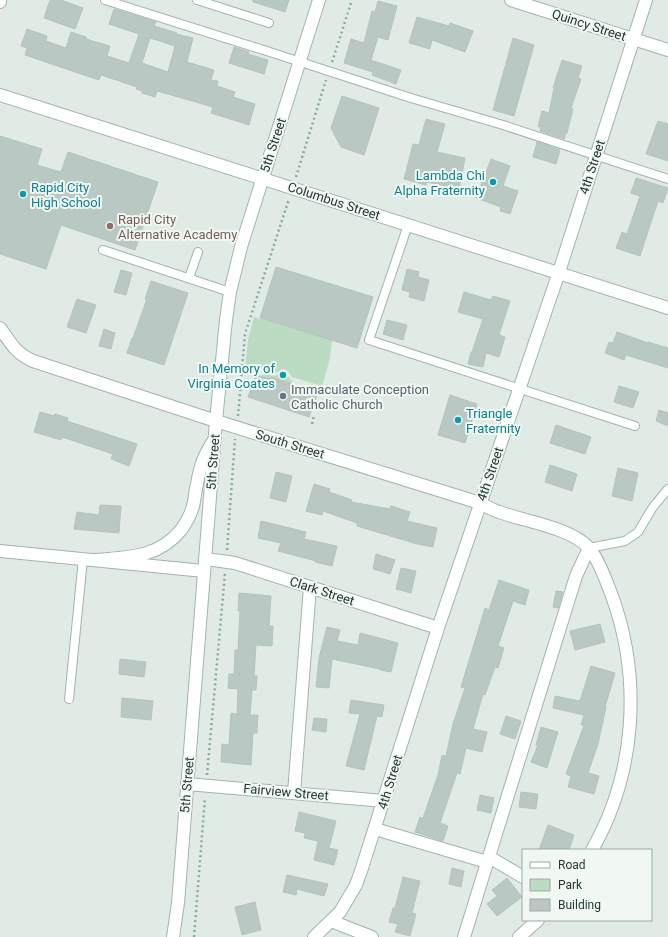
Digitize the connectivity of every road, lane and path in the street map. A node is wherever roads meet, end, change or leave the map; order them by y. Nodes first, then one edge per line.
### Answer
1 (105, 0) edge
2 (197, 0) edge
3 (319, 0) edge
4 (352, 0) edge
5 (511, 0) edge
6 (646, 0) edge
7 (207, 2) edge
8 (269, 23) dead end
9 (633, 39) junction
10 (668, 50) edge
11 (300, 61) junction
12 (329, 71) junction
13 (0, 95) edge
14 (596, 156) junction
15 (262, 178) junction
16 (668, 179) edge
17 (292, 188) junction
18 (408, 225) junction
19 (103, 250) dead end
20 (198, 252) dead end
21 (560, 272) junction
22 (189, 278) junction
23 (230, 292) junction
24 (668, 308) edge
25 (0, 328) edge
26 (520, 390) junction
27 (314, 415) dead end
28 (216, 420) junction
29 (312, 424) dead end
30 (635, 426) dead end
31 (237, 427) junction
32 (215, 439) junction
33 (668, 489) edge
34 (480, 503) junction
35 (589, 548) junction
36 (0, 551) edge
37 (83, 559) junction
38 (95, 560) junction
39 (226, 562) junction
40 (205, 565) junction
41 (310, 587) junction
42 (438, 628) junction
43 (69, 699) dead end
44 (187, 784) junction
45 (206, 786) junction
46 (294, 793) junction
47 (384, 801) junction
48 (375, 829) junction
49 (593, 849) edge
50 (488, 859) junction
51 (522, 876) edge
52 (331, 921) junction
53 (537, 921) edge
54 (174, 937) edge
55 (194, 937) edge
56 (314, 937) edge
57 (372, 937) edge
58 (464, 937) edge
59 (520, 937) edge

1 - 11 lane
2 - 7 lane
3 - 11 street, 5th Street
4 - 12 path
5 - 9 street, Quincy Street
6 - 9 street, 4th Street
7 - 8 lane
9 - 10 street, Quincy Street
9 - 14 street, 4th Street
11 - 12 lane
11 - 15 street, 5th Street
12 - 14 lane
12 - 17 path
13 - 15 street, Columbus Street
14 - 16 lane
14 - 21 street, 4th Street
15 - 17 street, Columbus Street
15 - 23 street, 5th Street
17 - 18 street, Columbus Street
17 - 31 path
18 - 21 street, Columbus Street
18 - 26 lane
19 - 22 lane
20 - 22 lane
21 - 24 street, Columbus Street
21 - 26 street, 4th Street
22 - 23 lane
23 - 28 street, 5th Street
25 - 28 street, South Street
26 - 30 lane
26 - 34 street, 4th Street
27 - 29 path
28 - 31 street, South Street
28 - 32 street, 5th Street
31 - 34 street, South Street
31 - 39 path
32 - 38 street
32 - 40 street, 5th Street
33 - 35 lane
34 - 35 street, South Street
34 - 42 street, 4th Street
35 - 49 street
35 - 50 street
36 - 37 street, Clark Street
37 - 38 street, Clark Street
37 - 43 lane
38 - 40 street, Clark Street
39 - 40 street, Clark Street
39 - 41 street, Clark Street
39 - 45 path
40 - 44 street, 5th Street
41 - 42 street, Clark Street
41 - 46 street
42 - 47 street, 4th Street
44 - 45 street, Fairview Street
44 - 54 street, 5th Street
45 - 46 street, Fairview Street
45 - 55 path
46 - 47 street, Fairview Street
47 - 48 street, 4th Street
48 - 50 street
48 - 52 street, 4th Street
50 - 51 street
50 - 58 street
52 - 56 street, 4th Street
52 - 57 street
53 - 59 street

